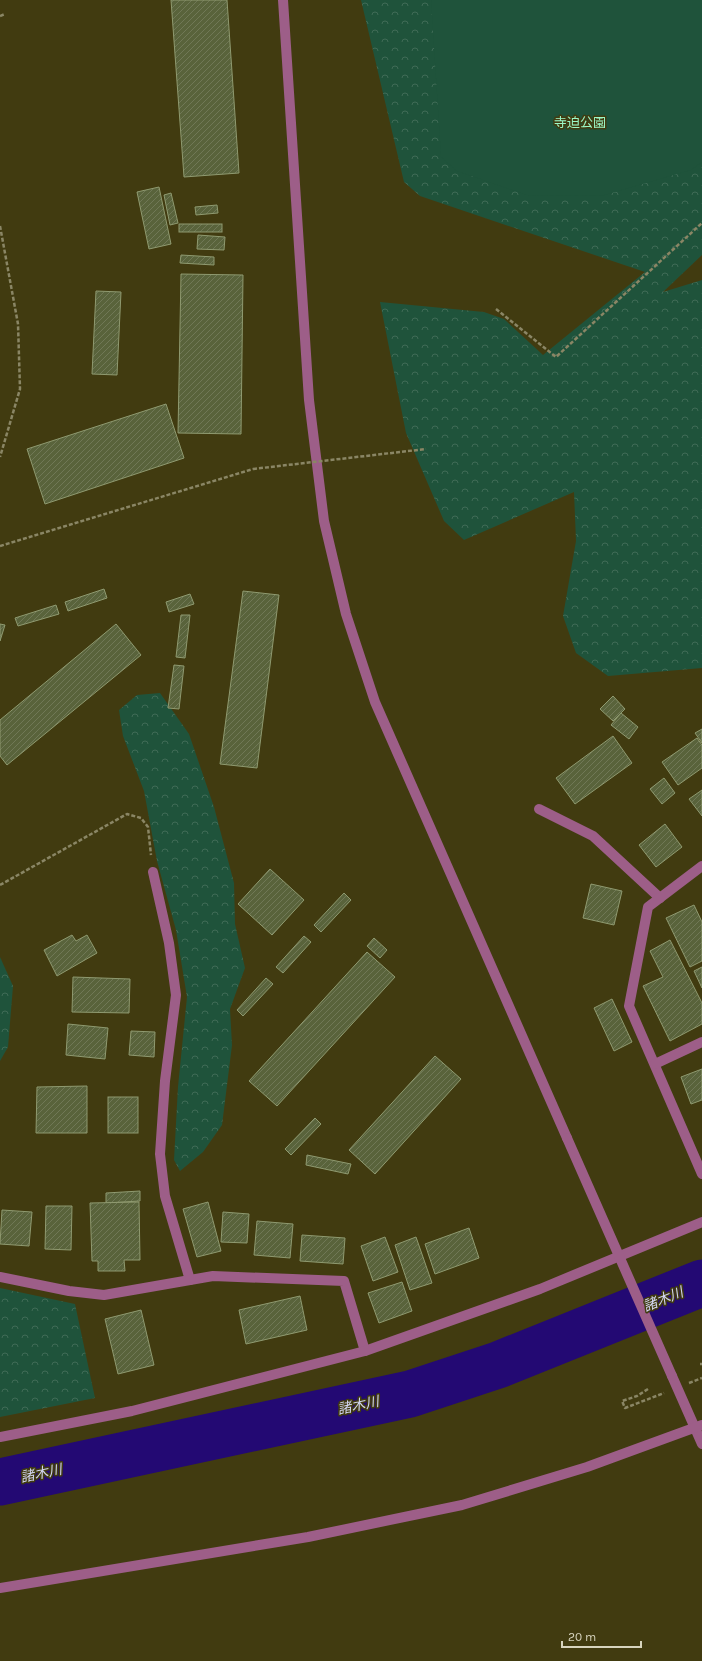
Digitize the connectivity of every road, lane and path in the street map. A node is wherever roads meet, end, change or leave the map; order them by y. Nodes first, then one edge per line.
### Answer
1 (283, 0) edge
2 (5, 14) dead end
3 (0, 16) edge
4 (702, 223) edge
5 (0, 226) edge
6 (496, 309) dead end
7 (426, 449) dead end
8 (0, 457) edge
9 (0, 546) edge
10 (539, 809) dead end
11 (702, 866) edge
12 (153, 872) joint
13 (0, 885) edge
14 (660, 898) junction
15 (702, 1042) edge
16 (654, 1064) junction
17 (702, 1174) edge
18 (702, 1222) edge
19 (0, 1277) edge
20 (190, 1280) junction
21 (365, 1351) junction
22 (702, 1378) edge
23 (688, 1384) dead end
24 (648, 1389) dead end
25 (667, 1392) dead end
26 (698, 1426) edge
27 (0, 1437) edge
28 (702, 1444) edge
29 (0, 1588) edge

1 - 26 street, bridge
2 - 3 path
4 - 6 path
5 - 8 path
7 - 9 path, bridge
10 - 14 street
11 - 14 street
12 - 13 path
12 - 20 street
14 - 16 street
15 - 16 street
16 - 17 street
18 - 21 street
19 - 20 street
20 - 21 street
21 - 27 street
22 - 23 path, bridge
24 - 25 path, bridge
26 - 28 street
26 - 29 street

